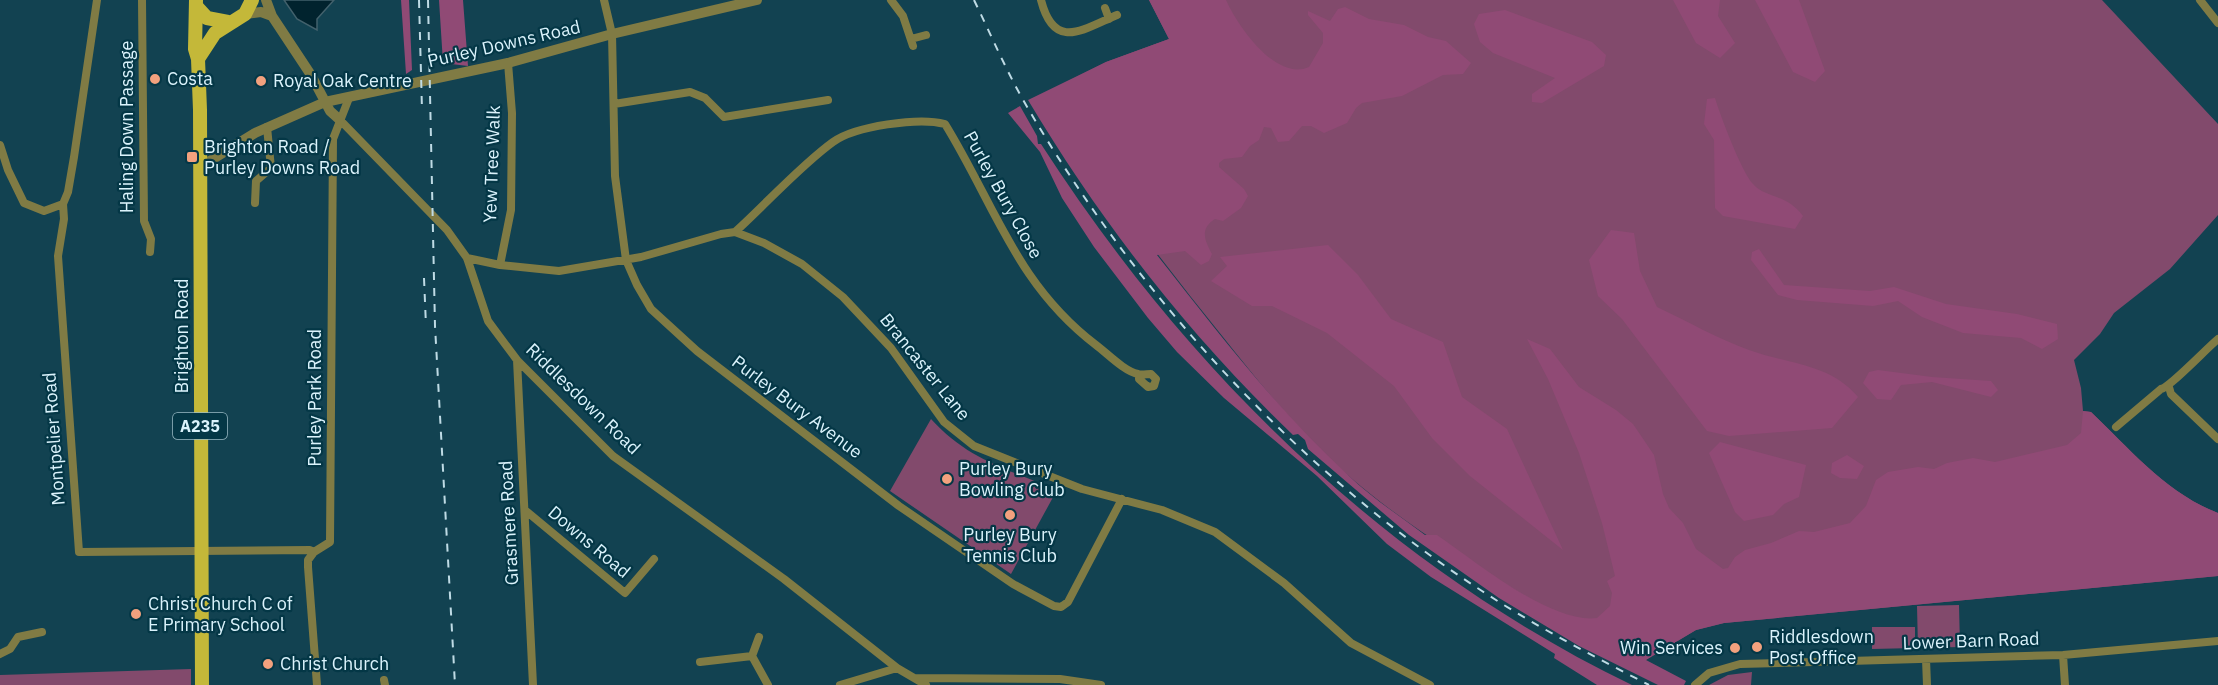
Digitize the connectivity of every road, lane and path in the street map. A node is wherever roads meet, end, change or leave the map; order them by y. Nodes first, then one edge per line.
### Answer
1 (97, 0) edge
2 (142, 0) edge
3 (252, 0) edge
4 (266, 0) edge
5 (604, 0) edge
6 (757, 0) edge
7 (891, 0) edge
8 (1041, 0) edge
9 (2200, 0) edge
10 (196, 3) edge
11 (1105, 8) dead end
12 (245, 14) junction
13 (272, 16) junction
14 (228, 22) junction
15 (2218, 23) edge
16 (612, 34) junction
17 (926, 35) dead end
18 (198, 59) junction
19 (508, 63) junction
20 (349, 98) junction
21 (828, 100) dead end
22 (325, 102) junction
23 (614, 104) junction
24 (340, 120) junction
25 (267, 127) junction
26 (0, 145) edge
27 (200, 167) junction
28 (255, 203) dead end
29 (63, 204) junction
30 (735, 232) junction
31 (150, 252) dead end
32 (467, 258) junction
33 (626, 260) junction
34 (500, 265) junction
35 (2218, 339) edge
36 (517, 360) junction
37 (1139, 375) dead end
38 (2169, 387) junction
39 (2116, 427) dead end
40 (2218, 439) edge
41 (1122, 499) junction
42 (526, 511) junction
43 (200, 551) junction
44 (314, 552) junction
45 (654, 559) dead end
46 (42, 632) dead end
47 (759, 637) dead end
48 (2218, 641) edge
49 (0, 654) edge
50 (2063, 655) junction
51 (752, 656) junction
52 (1926, 660) junction
53 (700, 662) dead end
54 (897, 668) junction
55 (912, 678) junction
56 (202, 685) edge
57 (317, 685) edge
58 (533, 685) edge
59 (768, 685) edge
60 (840, 685) edge
61 (926, 685) edge
62 (1101, 685) edge
63 (1430, 685) edge
64 (1695, 685) edge
65 (1927, 685) edge
66 (2065, 685) edge

1 - 29 street, Montpelier Road
2 - 31 street, Haling Down Passage
3 - 12 main road
4 - 13 street, Riddlesdown Road
5 - 16 street, Purley Bury Avenue
6 - 16 street, Purley Downs Road
7 - 17 street
8 - 11 street
9 - 15 street
10 - 14 main road
10 - 18 main road, Brighton Road
12 - 13 street
12 - 14 main road
13 - 22 street, Riddlesdown Road
14 - 18 main road
16 - 19 street, Purley Downs Road
16 - 23 street, Purley Bury Avenue
18 - 27 main road, Brighton Road / A235
19 - 20 street, Purley Downs Road
19 - 34 street, Yew Tree Walk
20 - 22 street, Purley Downs Road
20 - 24 street
21 - 23 street
22 - 24 street, Riddlesdown Road
22 - 25 street, Purley Downs Road
23 - 33 street, Purley Bury Avenue
24 - 32 street, Riddlesdown Road
24 - 44 street, Purley Park Road
25 - 27 street, Purley Downs Road
25 - 28 street
26 - 29 street
27 - 43 main road, Brighton Road / A235
29 - 43 street, Montpelier Road
30 - 33 street
30 - 37 street, Purley Bury Close
30 - 41 street, Brancaster Lane
32 - 34 street
32 - 36 street, Riddlesdown Road
33 - 34 street
33 - 41 street, Purley Bury Avenue
35 - 38 street
36 - 42 street, Grasmere Road
36 - 54 street, Riddlesdown Road
38 - 39 street
38 - 40 street
41 - 63 street, Brancaster Lane
42 - 45 street, Downs Road
42 - 58 street, Grasmere Road
43 - 44 street
43 - 56 main road, Brighton Road / A235
44 - 57 street
46 - 49 street
47 - 51 street
48 - 50 street, Lower Barn Road
50 - 52 street, Lower Barn Road
50 - 66 street
51 - 53 street
51 - 59 street
52 - 64 street, Lower Barn Road
52 - 65 street
54 - 55 street, Riddlesdown Road
54 - 60 street
55 - 61 street, Riddlesdown Road
55 - 62 street

